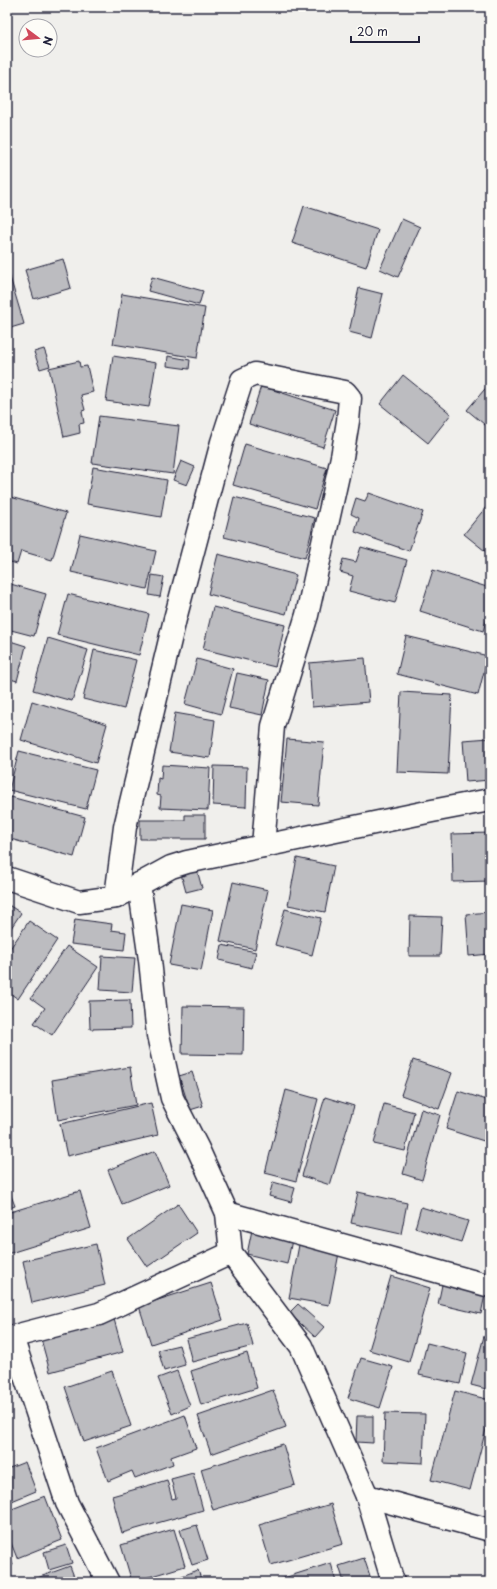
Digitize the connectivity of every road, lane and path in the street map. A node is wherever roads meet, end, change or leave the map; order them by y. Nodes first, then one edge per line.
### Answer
1 (490, 800) edge
2 (263, 846) junction
3 (7, 878) edge
4 (139, 884) junction
5 (116, 897) junction
6 (227, 1213) junction
7 (231, 1253) junction
8 (490, 1286) edge
9 (10, 1338) edge
10 (367, 1496) junction
11 (490, 1530) edge
12 (108, 1582) edge
13 (393, 1582) edge

1 - 2 street
2 - 4 street
2 - 5 street
3 - 5 street
4 - 5 street
4 - 6 street
6 - 7 street
6 - 8 street
7 - 9 street
7 - 10 street
9 - 12 street
10 - 11 street
10 - 13 street

